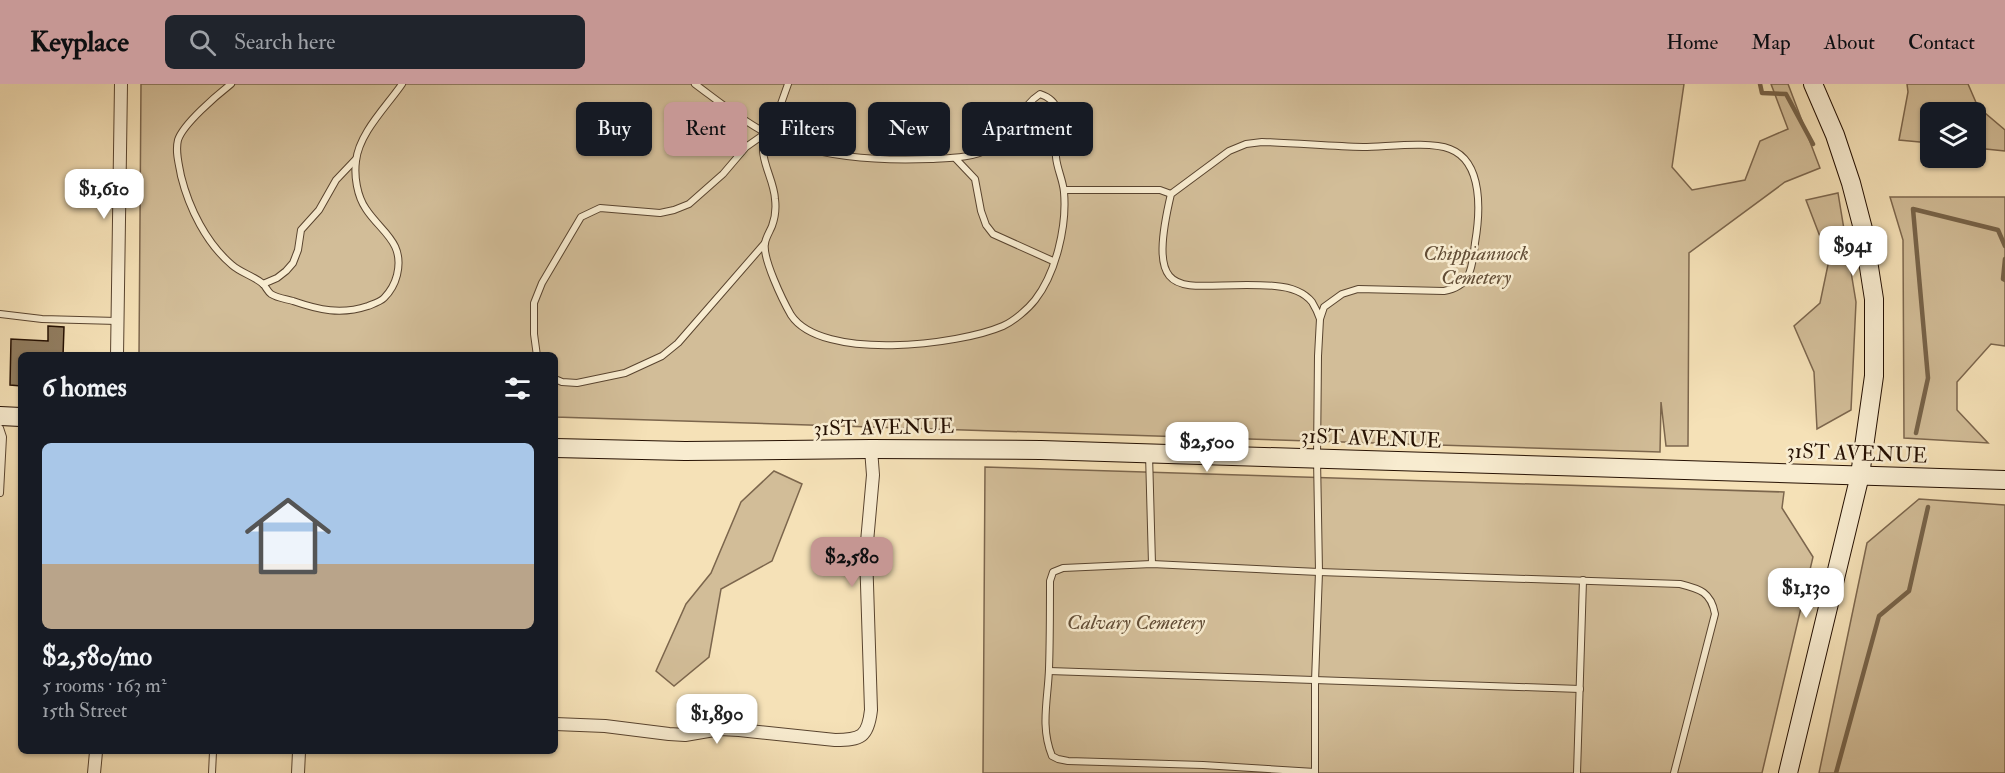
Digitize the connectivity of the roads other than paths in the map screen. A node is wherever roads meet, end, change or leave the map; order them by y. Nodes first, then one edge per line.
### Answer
1 (121, 84) edge
2 (231, 84) edge
3 (402, 84) edge
4 (695, 84) edge
5 (788, 84) edge
6 (1039, 84) edge
7 (1813, 84) edge
8 (1040, 94) junction
9 (782, 102) edge
10 (759, 129) edge
11 (759, 138) edge
12 (765, 156) edge
13 (856, 156) edge
14 (356, 159) junction
15 (956, 159) junction
16 (1064, 190) junction
17 (1171, 194) junction
18 (765, 242) junction
19 (1053, 261) junction
20 (263, 284) junction
21 (0, 314) edge
22 (1320, 319) junction
23 (117, 321) junction
24 (117, 352) edge
25 (536, 352) edge
26 (558, 380) edge
27 (0, 416) edge
28 (18, 417) edge
29 (0, 428) edge
30 (558, 448) edge
31 (871, 449) junction
32 (1149, 453) junction
33 (1317, 458) junction
34 (1860, 474) junction
35 (2005, 480) edge
36 (0, 493) edge
37 (1152, 564) junction
38 (1319, 572) junction
39 (1583, 580) junction
40 (1049, 671) junction
41 (1315, 681) junction
42 (1581, 689) junction
43 (558, 724) edge
44 (96, 754) edge
45 (213, 754) edge
46 (299, 754) edge
47 (1314, 772) edge
48 (94, 773) edge
49 (212, 773) edge
50 (298, 773) edge
51 (1577, 773) edge
52 (1674, 773) edge
53 (1788, 773) edge

1 - 23 street
2 - 20 lane
3 - 14 lane
4 - 10 lane
5 - 9 lane
6 - 8 lane
7 - 34 street
8 - 15 lane
8 - 16 lane
11 - 25 lane
12 - 18 lane
13 - 15 lane
14 - 20 lane
14 - 20 lane
15 - 19 lane
16 - 17 lane
16 - 19 lane
17 - 22 lane
17 - 22 lane
18 - 19 lane
18 - 26 lane
21 - 23 lane
22 - 33 lane
23 - 24 street
27 - 28 street
29 - 36 lane
30 - 31 street, 31ST AVENUE
31 - 32 street, 31ST AVENUE
31 - 43 street
32 - 33 street, 31ST AVENUE
32 - 37 lane
33 - 34 street, 31ST AVENUE
33 - 38 lane
34 - 35 street, 31ST AVENUE
34 - 53 street
37 - 38 lane
37 - 40 lane
38 - 39 lane
38 - 41 lane
39 - 42 lane
39 - 52 lane
40 - 41 lane
40 - 47 lane
41 - 42 lane
41 - 47 lane
42 - 51 lane
44 - 48 street
45 - 49 lane
46 - 50 street

